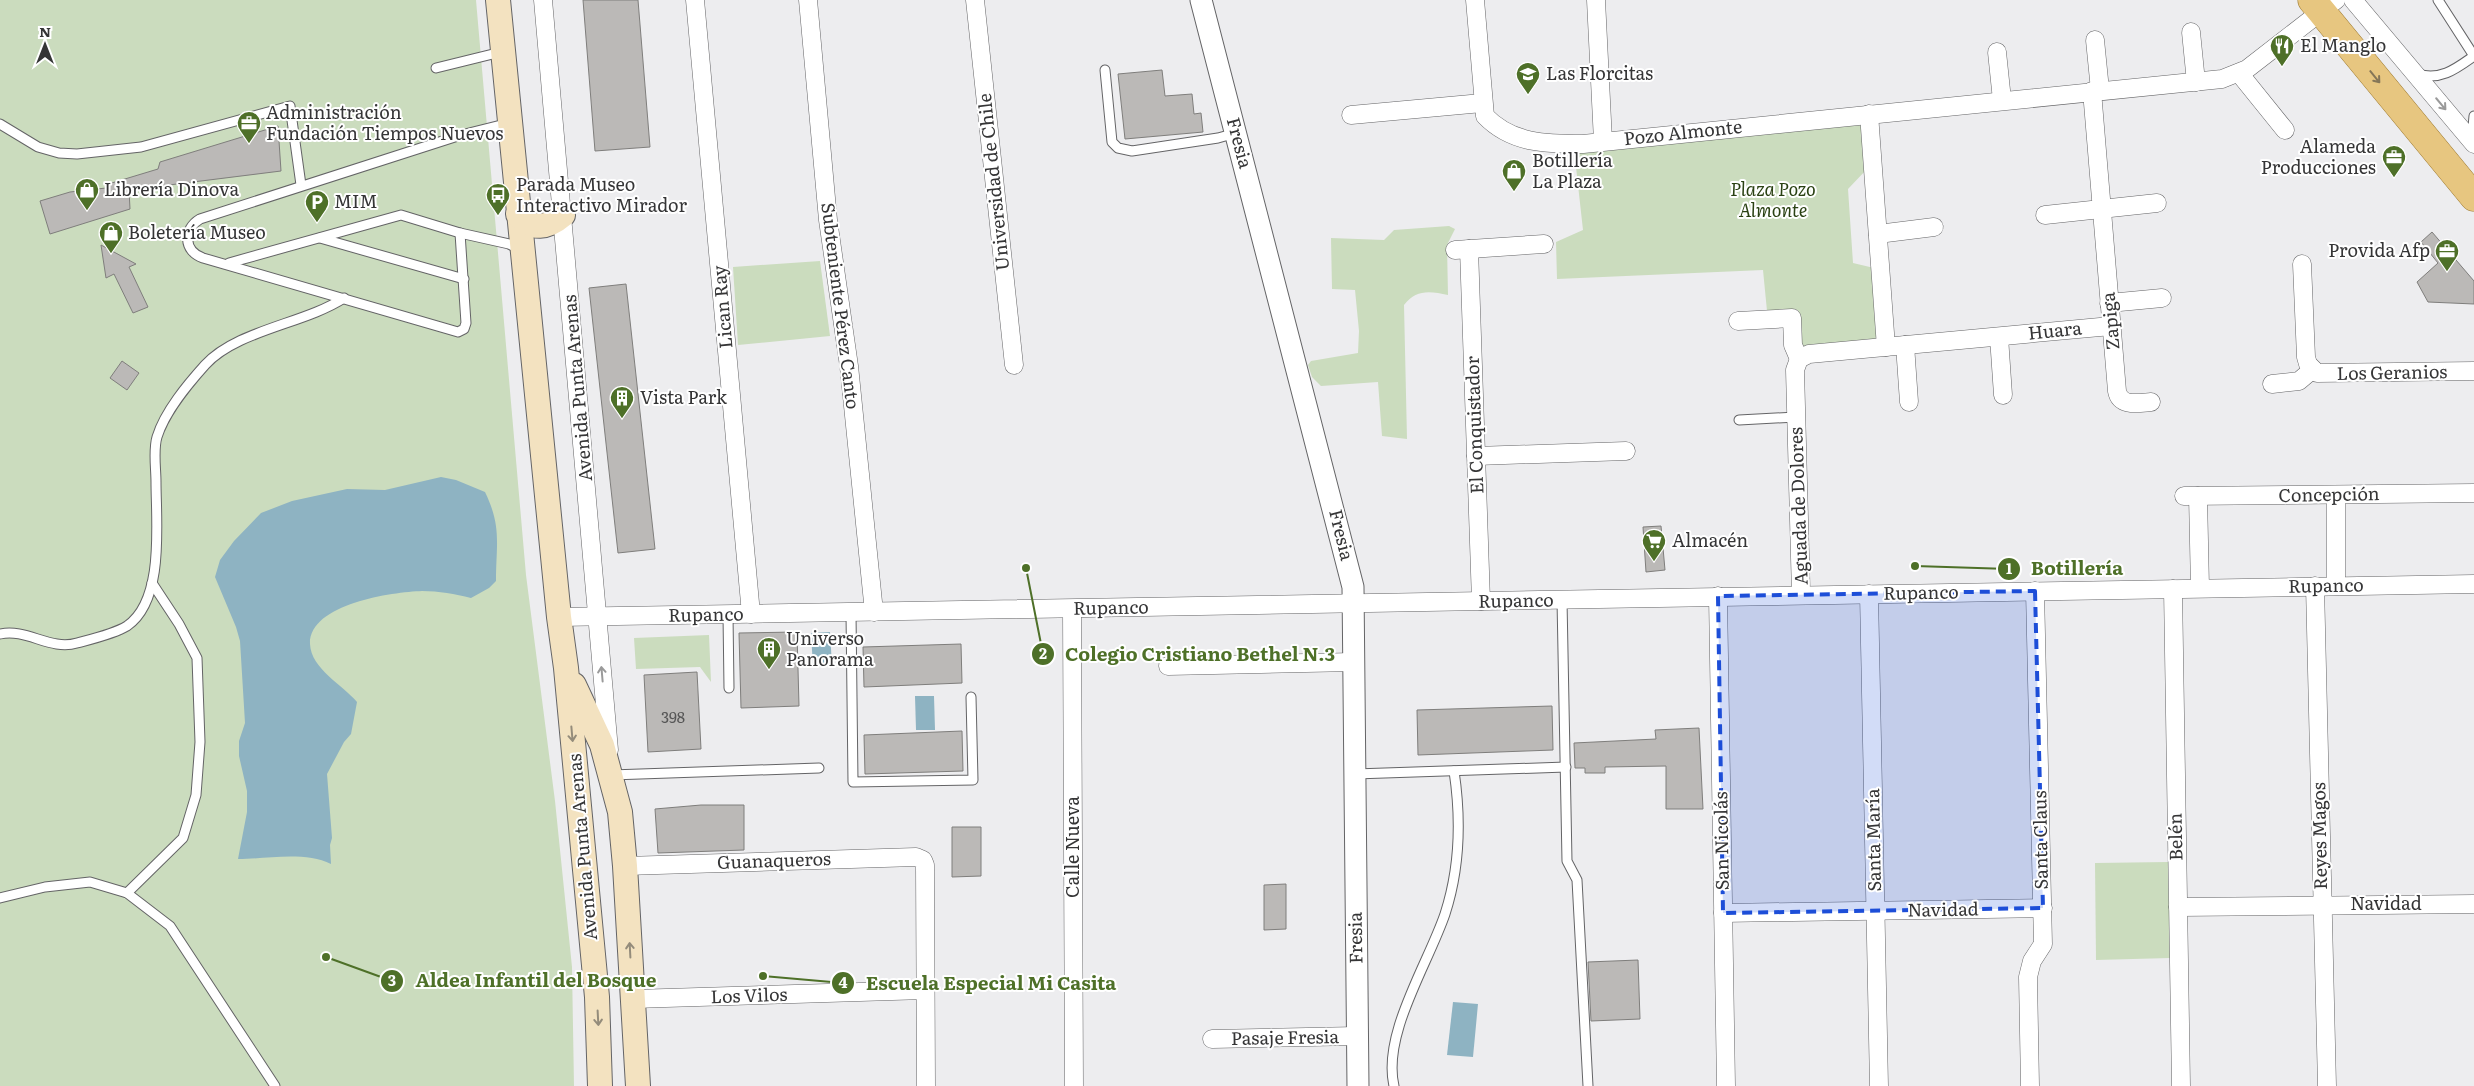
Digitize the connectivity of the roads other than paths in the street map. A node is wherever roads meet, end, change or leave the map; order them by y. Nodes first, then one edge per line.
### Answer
1 (498, 0) edge
2 (543, 0) edge
3 (695, 0) edge
4 (808, 0) edge
5 (975, 0) edge
6 (1201, 0) edge
7 (1474, 0) edge
8 (1596, 0) edge
9 (2353, 0) edge
10 (2438, 0) edge
11 (2323, 4) edge
12 (2191, 32) dead end
13 (2095, 40) dead end
14 (503, 52) junction
15 (1998, 52) dead end
16 (2474, 56) edge
17 (436, 68) dead end
18 (1105, 70) dead end
19 (2413, 72) junction
20 (2240, 73) junction
21 (2196, 82) junction
22 (2096, 91) junction
23 (2002, 100) junction
24 (1482, 103) junction
25 (1869, 114) junction
26 (1350, 115) dead end
27 (2474, 116) edge
28 (510, 123) junction
29 (0, 124) edge
30 (2285, 130) dead end
31 (1236, 133) junction
32 (1603, 141) junction
33 (2473, 143) edge
34 (301, 185) junction
35 (2474, 197) edge
36 (2157, 203) dead end
37 (2102, 209) junction
38 (518, 214) junction
39 (564, 215) junction
40 (2045, 215) dead end
41 (1934, 227) dead end
42 (460, 233) junction
43 (1878, 234) junction
44 (320, 238) junction
45 (1544, 244) dead end
46 (522, 250) junction
47 (227, 263) junction
48 (2302, 264) dead end
49 (464, 278) junction
50 (344, 298) junction
51 (2162, 298) dead end
52 (2109, 304) junction
53 (1738, 321) dead end
54 (2111, 326) junction
55 (1999, 336) junction
56 (1905, 345) junction
57 (1886, 347) junction
58 (1799, 359) junction
59 (1014, 365) dead end
60 (2312, 370) junction
61 (2474, 371) edge
62 (2272, 384) dead end
63 (2004, 395) dead end
64 (1909, 402) dead end
65 (2151, 402) dead end
66 (1796, 417) junction
67 (1739, 420) dead end
68 (1626, 451) dead end
69 (1476, 456) junction
70 (2474, 493) edge
71 (2336, 494) junction
72 (152, 583) junction
73 (2474, 584) edge
74 (2315, 586) junction
75 (2336, 586) junction
76 (2200, 588) junction
77 (2173, 589) junction
78 (2035, 591) junction
79 (1801, 594) junction
80 (1869, 594) junction
81 (1718, 596) junction
82 (1562, 600) junction
83 (1481, 601) junction
84 (1353, 604) junction
85 (1072, 609) junction
86 (874, 612) junction
87 (851, 613) junction
88 (751, 614) junction
89 (728, 615) junction
90 (558, 617) junction
91 (597, 617) junction
92 (0, 634) edge
93 (1354, 662) junction
94 (1168, 666) dead end
95 (566, 668) junction
96 (730, 688) dead end
97 (972, 697) dead end
98 (1566, 767) junction
99 (819, 768) dead end
100 (1454, 771) junction
101 (1355, 774) junction
102 (611, 775) junction
103 (625, 866) junction
104 (127, 893) junction
105 (0, 898) edge
106 (2474, 904) edge
107 (2322, 905) junction
108 (2178, 907) junction
109 (2043, 908) junction
110 (1876, 911) junction
111 (1723, 913) junction
112 (925, 990) junction
113 (633, 999) junction
114 (1357, 1036) junction
115 (1212, 1039) dead end
116 (275, 1086) edge
117 (600, 1086) edge
118 (638, 1086) edge
119 (926, 1086) edge
120 (1074, 1086) edge
121 (1358, 1086) edge
122 (1394, 1086) edge
123 (1588, 1086) edge
124 (1726, 1086) edge
125 (1879, 1086) edge
126 (2030, 1086) edge
127 (2181, 1086) edge
128 (2327, 1086) edge

1 - 14 main road, Avenida Punta Arenas
2 - 39 street, Avenida Punta Arenas
3 - 88 street, Lican Ray
4 - 86 street, Subteniente Pérez Canto
5 - 59 street, Universidad de Chile
6 - 31 street, Fresia
7 - 24 street
8 - 32 street
9 - 19 street
10 - 16 lane
11 - 20 street, Pozo Almonte
11 -> 35 main road
12 - 21 street
13 - 22 street
14 - 17 lane
14 - 28 main road, Avenida Punta Arenas
15 - 23 street
16 - 19 lane
18 - 31 lane
19 -> 33 street
20 - 21 street, Pozo Almonte
20 - 30 street
21 - 22 street, Pozo Almonte
22 - 23 street, Pozo Almonte
22 - 37 street, Zapiga
23 - 25 street, Pozo Almonte
24 - 26 street
24 - 32 street, Pozo Almonte
25 - 32 street, Pozo Almonte
25 - 43 street
27 - 33 lane
28 - 34 lane
28 - 38 main road, Avenida Punta Arenas
29 - 34 lane
31 - 84 street, Fresia
34 - 47 lane
36 - 37 street
37 - 40 street
37 - 52 street, Zapiga
38 - 39 main road
38 - 46 main road, Avenida Punta Arenas
39 - 91 street, Avenida Punta Arenas
41 - 43 street
42 - 44 lane
42 - 46 lane
42 - 49 lane
43 - 57 street
44 - 47 lane
44 - 49 lane
45 - 69 street, El Conquistador
46 - 90 main road, Avenida Punta Arenas
47 - 50 lane
48 - 60 street, Los Geranios
49 - 50 lane
50 - 72 lane
51 - 52 street
52 - 54 street, Zapiga
53 - 58 street
54 - 55 street, Huara
54 - 65 street, Zapiga
55 - 56 street, Huara
55 - 63 street
56 - 57 street, Huara
56 - 64 street
57 - 58 street, Huara
58 - 66 street, Aguada de Dolores
60 - 61 street, Los Geranios
60 - 62 street, Los Geranios
66 - 67 lane, Aguada de Dolores
66 - 79 street, Aguada de Dolores
68 - 69 street
69 - 83 street, El Conquistador
70 - 71 street, Concepción
71 - 75 street
71 - 76 street, Concepción
72 - 92 lane
72 - 104 lane
73 - 75 street, Rupanco
74 - 75 street, Rupanco
74 - 76 street, Rupanco
74 - 107 street, Reyes Magos
76 - 77 street, Rupanco
77 - 78 street, Rupanco
77 - 108 street, Belén
78 - 80 street, Rupanco
78 - 109 street, Santa Claus
79 - 80 street, Rupanco
79 - 81 street, Rupanco
80 - 110 street, Santa María
81 - 82 street, Rupanco
81 - 111 street, San Nicolás
82 - 83 street, Rupanco
82 - 98 lane
83 - 84 street, Rupanco
84 - 85 street, Rupanco
84 - 93 street, Fresia
85 - 86 street, Rupanco
85 - 120 street, Calle Nueva
86 - 87 street, Rupanco
87 - 88 street, Rupanco
87 - 97 lane
88 - 89 street, Rupanco
89 - 91 street, Rupanco
89 - 96 lane
90 - 91 street, Rupanco
90 - 95 main road, Avenida Punta Arenas
102 -> 91 street, Avenida Punta Arenas
93 - 94 street
93 - 101 street, Fresia
95 - 102 main road, Avenida Punta Arenas
95 -> 117 main road, Avenida Punta Arenas
98 - 100 lane
98 - 123 lane
99 - 102 lane
100 - 101 lane
100 - 122 lane
101 - 114 street, Fresia
102 - 103 main road, Avenida Punta Arenas
103 - 112 street, Guanaqueros
113 -> 103 main road, Avenida Punta Arenas
104 - 105 lane
104 - 116 lane
106 - 107 street, Navidad
107 - 108 street, Navidad
107 - 128 street, Reyes Magos
108 - 127 street, Belén
109 - 110 street, Navidad
109 - 126 street, Santa Claus
110 - 111 street, Navidad
110 - 125 street, Santa María
111 - 124 street, San Nicolás
112 - 113 street, Los Vilos
112 - 119 street
113 - 118 main road, Avenida Punta Arenas
114 - 115 street, Pasaje Fresia
114 - 121 street, Fresia

